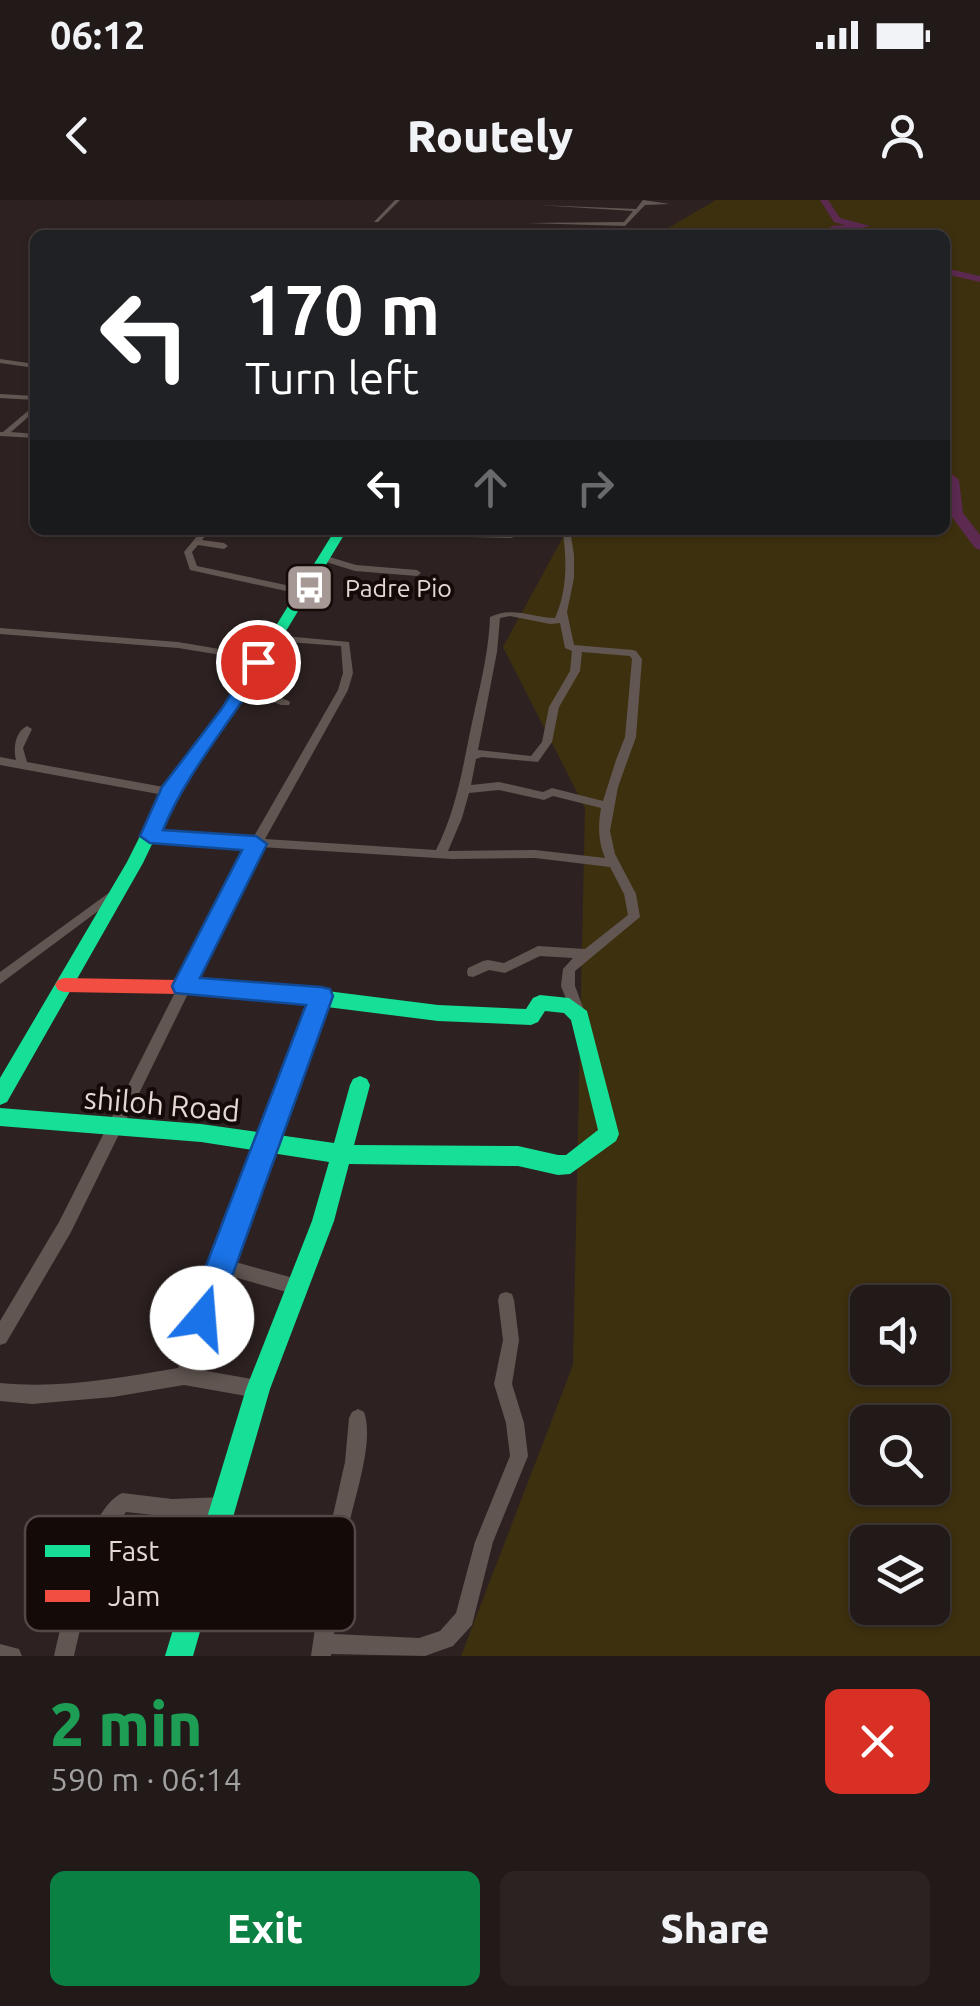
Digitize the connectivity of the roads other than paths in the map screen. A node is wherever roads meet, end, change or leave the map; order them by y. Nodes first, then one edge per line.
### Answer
1 (398, 200) edge
2 (542, 202) edge
3 (644, 202) edge
4 (668, 204) dead end
5 (607, 206) junction
6 (636, 210) junction
7 (376, 220) dead end
8 (529, 223) junction
9 (597, 224) junction
10 (525, 230) edge
11 (0, 360) edge
12 (30, 365) edge
13 (0, 396) edge
14 (30, 398) edge
15 (30, 411) edge
16 (4, 420) dead end
17 (5, 432) edge
18 (30, 435) edge
19 (201, 535) edge
20 (338, 535) edge
21 (480, 535) edge
22 (511, 535) edge
23 (566, 535) edge
24 (195, 542) junction
25 (224, 546) dead end
26 (324, 558) junction
27 (417, 573) dead end
28 (300, 591) junction
29 (563, 613) junction
30 (0, 631) edge
31 (274, 638) junction
32 (578, 650) junction
33 (258, 662) junction
34 (244, 687) junction
35 (285, 703) dead end
36 (27, 729) dead end
37 (472, 758) junction
38 (0, 761) edge
39 (22, 765) junction
40 (464, 790) junction
41 (169, 792) junction
42 (609, 806) junction
43 (150, 836) junction
44 (256, 844) junction
45 (441, 852) junction
46 (611, 863) junction
47 (119, 890) junction
48 (585, 954) junction
49 (473, 972) dead end
50 (0, 979) edge
51 (64, 985) junction
52 (184, 986) junction
53 (321, 996) junction
54 (577, 1010) junction
55 (360, 1085) dead end
56 (0, 1096) edge
57 (0, 1117) edge
58 (113, 1128) junction
59 (267, 1142) junction
60 (341, 1154) junction
61 (218, 1265) junction
62 (298, 1287) junction
63 (506, 1300) dead end
64 (0, 1336) edge
65 (184, 1376) junction
66 (258, 1390) junction
67 (0, 1392) edge
68 (358, 1418) dead end
69 (224, 1506) junction
70 (110, 1516) edge
71 (221, 1516) edge
72 (341, 1516) edge
73 (70, 1631) edge
74 (186, 1631) edge
75 (322, 1650) edge
76 (0, 1654) edge
77 (12, 1656) edge
78 (64, 1656) edge
79 (179, 1656) edge

1 - 7 street
2 - 5 street
2 - 8 street
3 - 4 street
3 - 6 street
5 - 6 street
5 - 9 street
6 - 9 street
8 - 9 street
8 - 10 street
11 - 12 street
13 - 14 street
15 - 17 street
16 - 17 street
17 - 18 street
19 - 24 street
20 - 26 street
21 - 22 street
23 - 29 street
24 - 25 street
24 - 28 street
26 - 27 street
26 - 28 street
28 - 31 street
29 - 32 street
29 - 37 street
30 - 33 street
31 - 33 street
31 - 44 street
32 - 37 street
32 - 42 street
33 - 34 street
34 - 35 street
34 - 41 street
36 - 39 street
37 - 40 street
38 - 39 street
39 - 41 street
40 - 42 street
40 - 45 street
41 - 43 street
42 - 46 street
43 - 44 street
43 - 47 street
44 - 45 street
44 - 52 street
45 - 46 street
46 - 48 street
47 - 50 street
47 - 51 street
48 - 49 street
48 - 54 street
51 - 52 street
51 - 56 street
52 - 53 street
52 - 58 street
53 - 54 street
53 - 59 street
54 - 60 street, shiloh Road
55 - 60 street
57 - 58 street, shiloh Road
58 - 59 street, shiloh Road
58 - 64 street
59 - 60 street, shiloh Road
59 - 61 street
60 - 62 street
61 - 62 street
61 - 65 street
62 - 66 street
63 - 75 street
65 - 66 street
65 - 67 street
66 - 69 street
68 - 72 street
69 - 70 street
69 - 71 street
73 - 78 street
74 - 79 street
76 - 77 street

